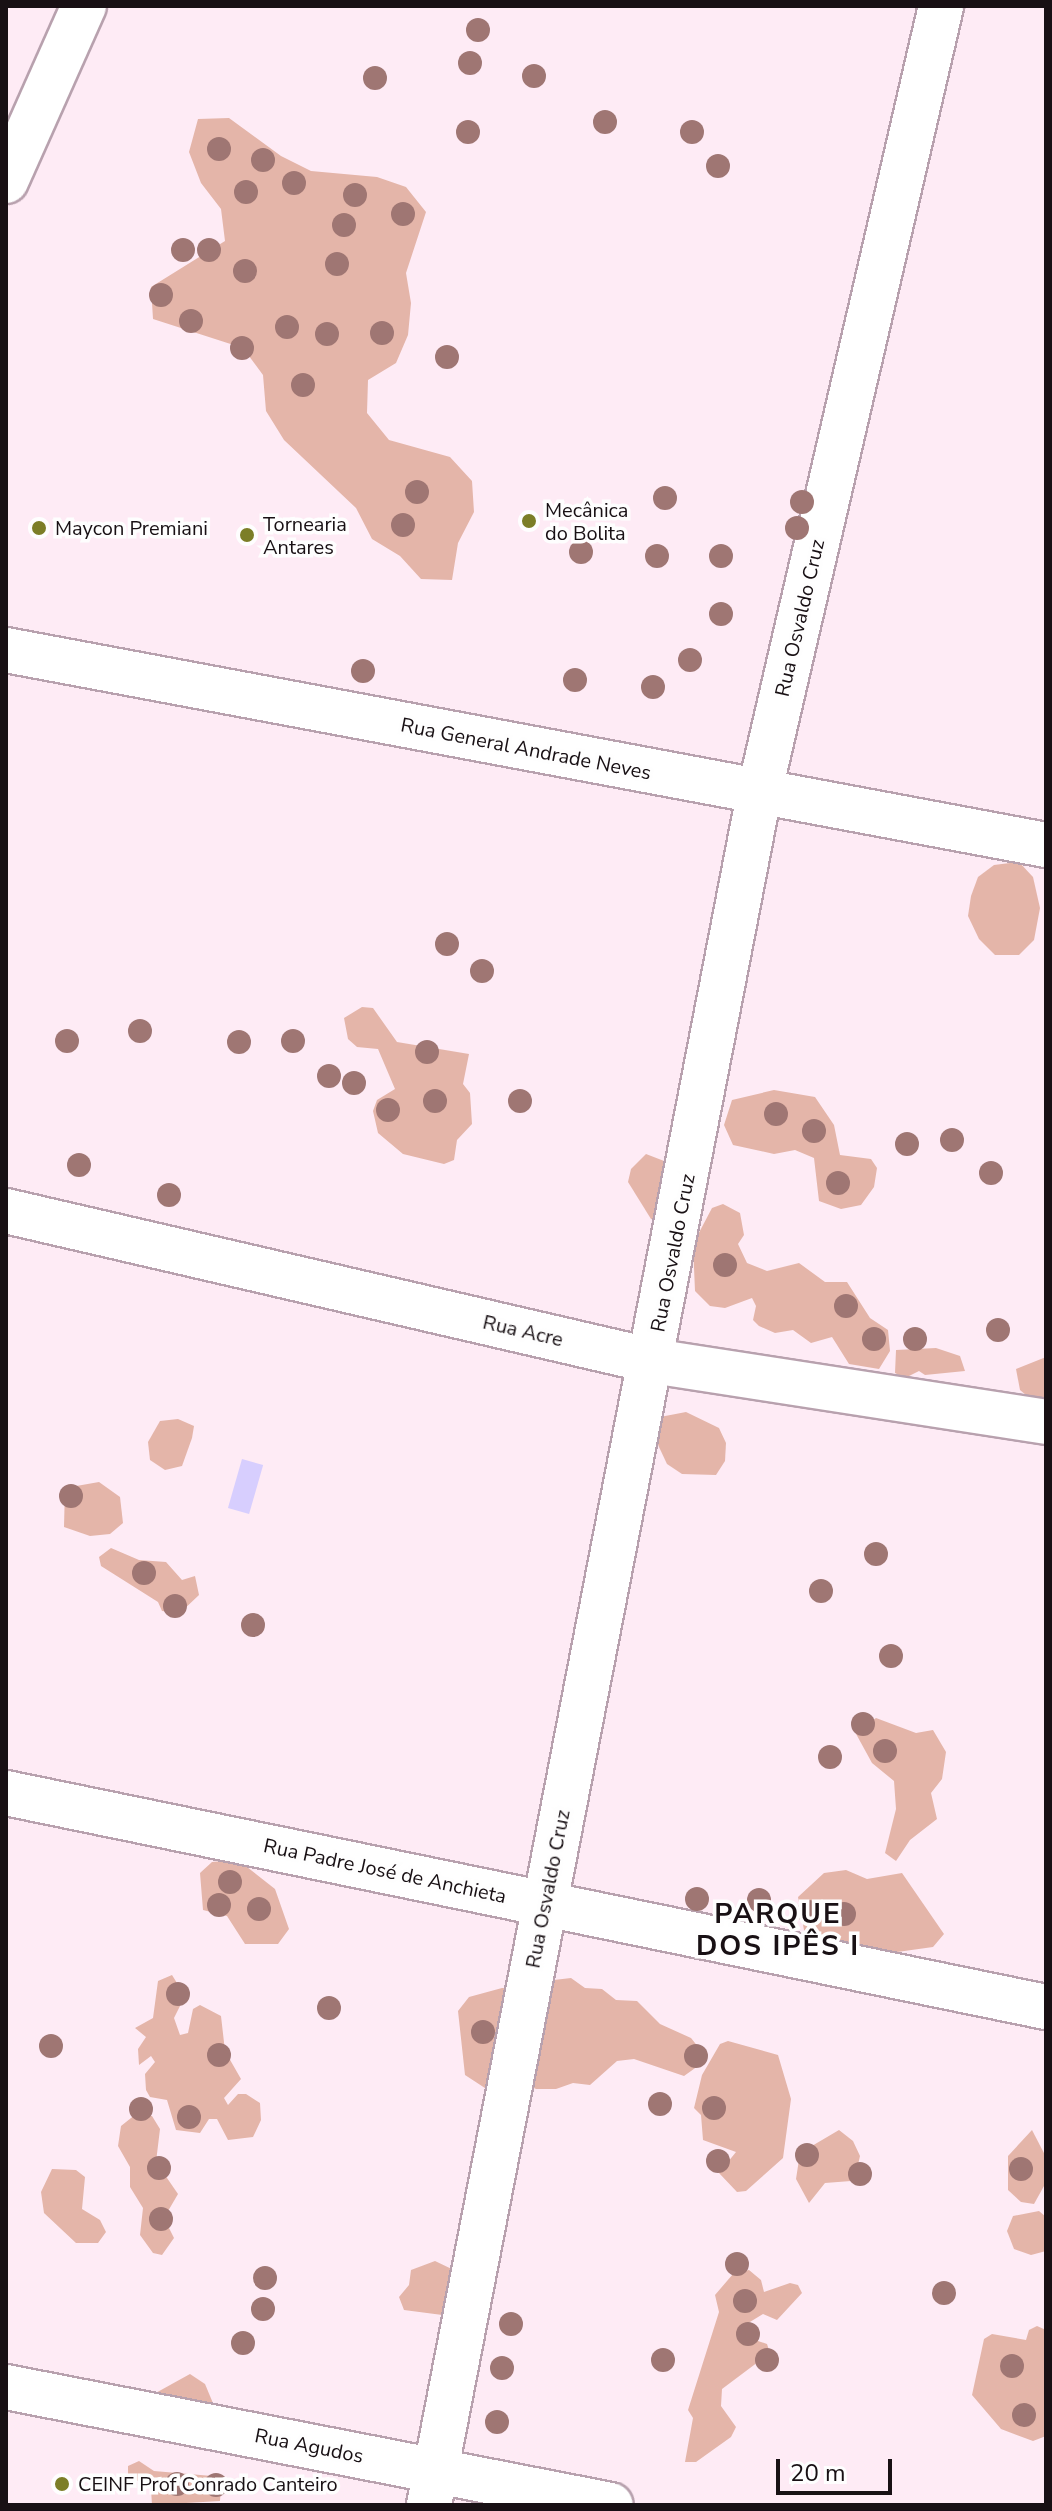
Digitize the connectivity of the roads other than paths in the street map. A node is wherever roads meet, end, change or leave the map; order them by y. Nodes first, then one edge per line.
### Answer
1 (84, 6) edge
2 (941, 6) edge
3 (6, 181) edge
4 (6, 650) edge
5 (759, 794) junction
6 (1046, 845) edge
7 (6, 1211) edge
8 (653, 1361) junction
9 (1046, 1422) edge
10 (6, 1793) edge
11 (545, 1904) junction
12 (1046, 2007) edge
13 (6, 2387) edge
14 (432, 2488) edge
15 (611, 2505) edge

1 - 3 street
2 - 5 street, Rua Osvaldo Cruz
4 - 5 street, Rua General Andrade Neves
5 - 6 street, Rua General Andrade Neves
5 - 8 street, Rua Osvaldo Cruz
7 - 8 street, Rua Acre
8 - 9 street, Rua Acre
8 - 11 street, Rua Osvaldo Cruz
10 - 11 street, Rua Padre José de Anchieta
11 - 12 street, Rua Padre José de Anchieta
11 - 14 street, Rua Osvaldo Cruz
13 - 14 street, Rua Agudos
14 - 15 street, Rua Agudos

